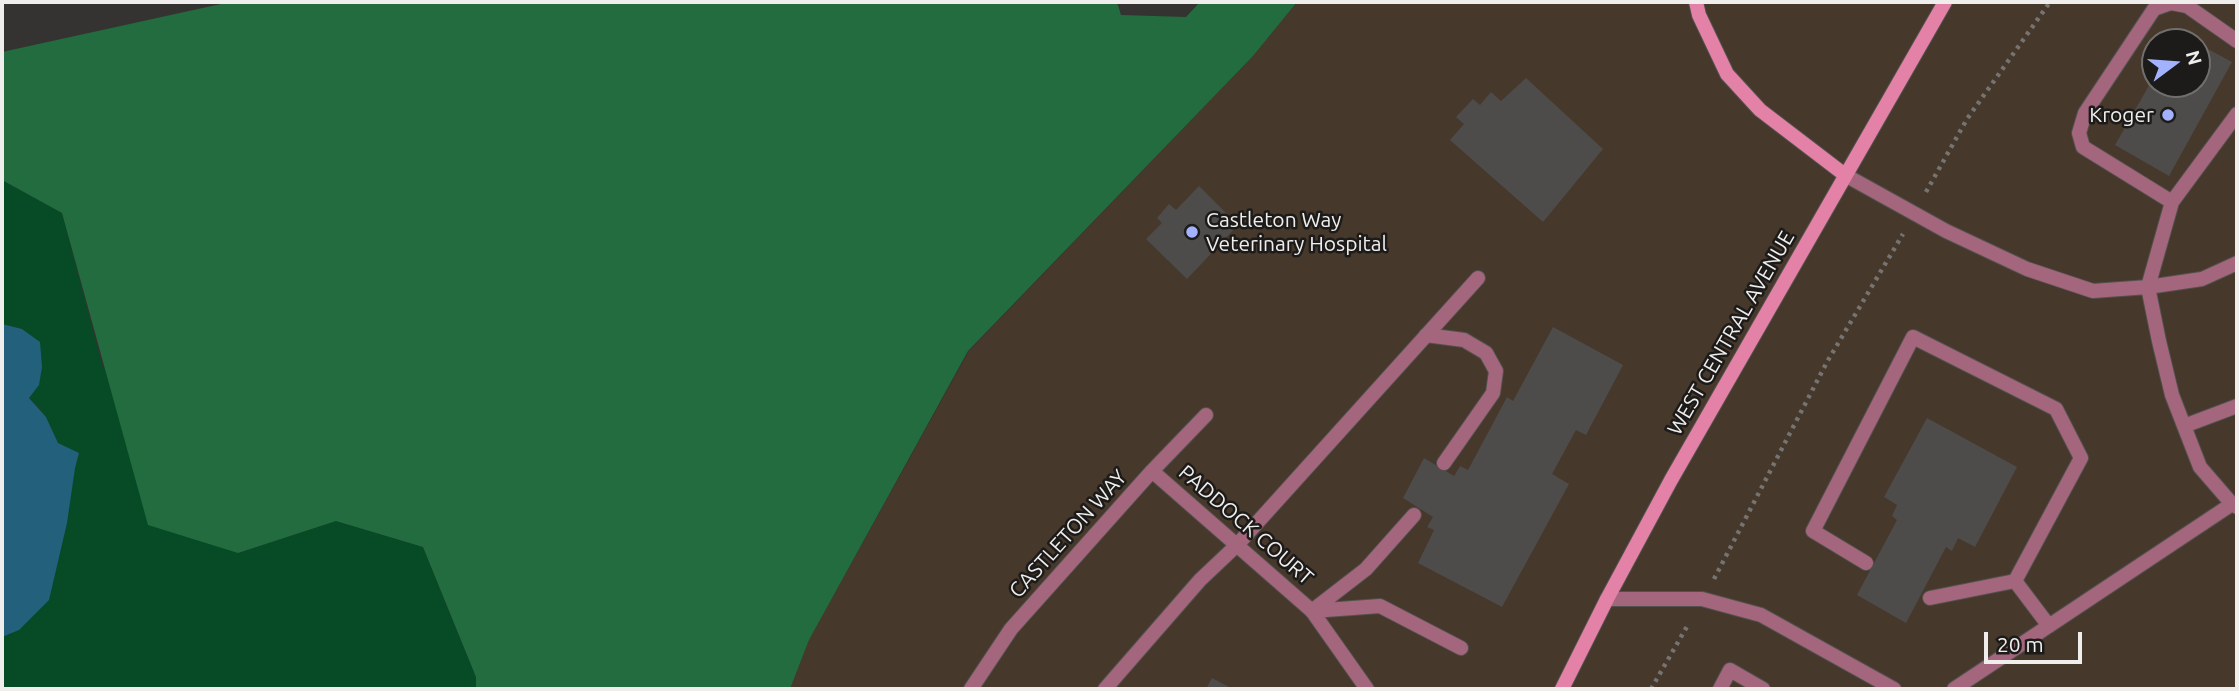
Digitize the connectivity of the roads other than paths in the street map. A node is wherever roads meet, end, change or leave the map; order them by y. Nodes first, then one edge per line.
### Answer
1 (1696, 2) edge
2 (1945, 2) edge
3 (2237, 41) edge
4 (2237, 114) edge
5 (1845, 175) junction
6 (2172, 202) junction
7 (2237, 263) edge
8 (1478, 278) dead end
9 (2148, 287) junction
10 (1426, 335) junction
11 (2237, 406) edge
12 (1206, 415) dead end
13 (2184, 426) junction
14 (1444, 463) dead end
15 (1152, 471) junction
16 (2234, 506) edge
17 (1413, 515) dead end
18 (1237, 545) junction
19 (1866, 563) dead end
20 (2015, 581) junction
21 (1930, 598) dead end
22 (1607, 599) junction
23 (1312, 611) junction
24 (2049, 626) junction
25 (1461, 648) dead end
26 (971, 689) edge
27 (1105, 689) edge
28 (1367, 689) edge
29 (1562, 689) edge
30 (1720, 689) edge
31 (1763, 689) edge
32 (1894, 689) edge
33 (1954, 689) edge

1 - 5 main road
2 - 5 main road, WEST CENTRAL AVENUE
3 - 6 street
4 - 6 street
5 - 9 street
5 - 22 main road, WEST CENTRAL AVENUE
6 - 9 street
7 - 9 street
8 - 10 street
9 - 13 street
10 - 14 street
10 - 18 street
11 - 13 street
12 - 15 street, CASTLETON WAY
13 - 16 street
15 - 18 street, PADDOCK COURT
15 - 26 street, CASTLETON WAY
16 - 24 street
17 - 23 street
18 - 23 street, PADDOCK COURT
18 - 27 street
19 - 20 street
20 - 21 street
20 - 24 street
22 - 29 main road, WEST CENTRAL AVENUE
22 - 32 street
23 - 25 street
23 - 28 street, PADDOCK COURT
24 - 33 street
30 - 31 street

